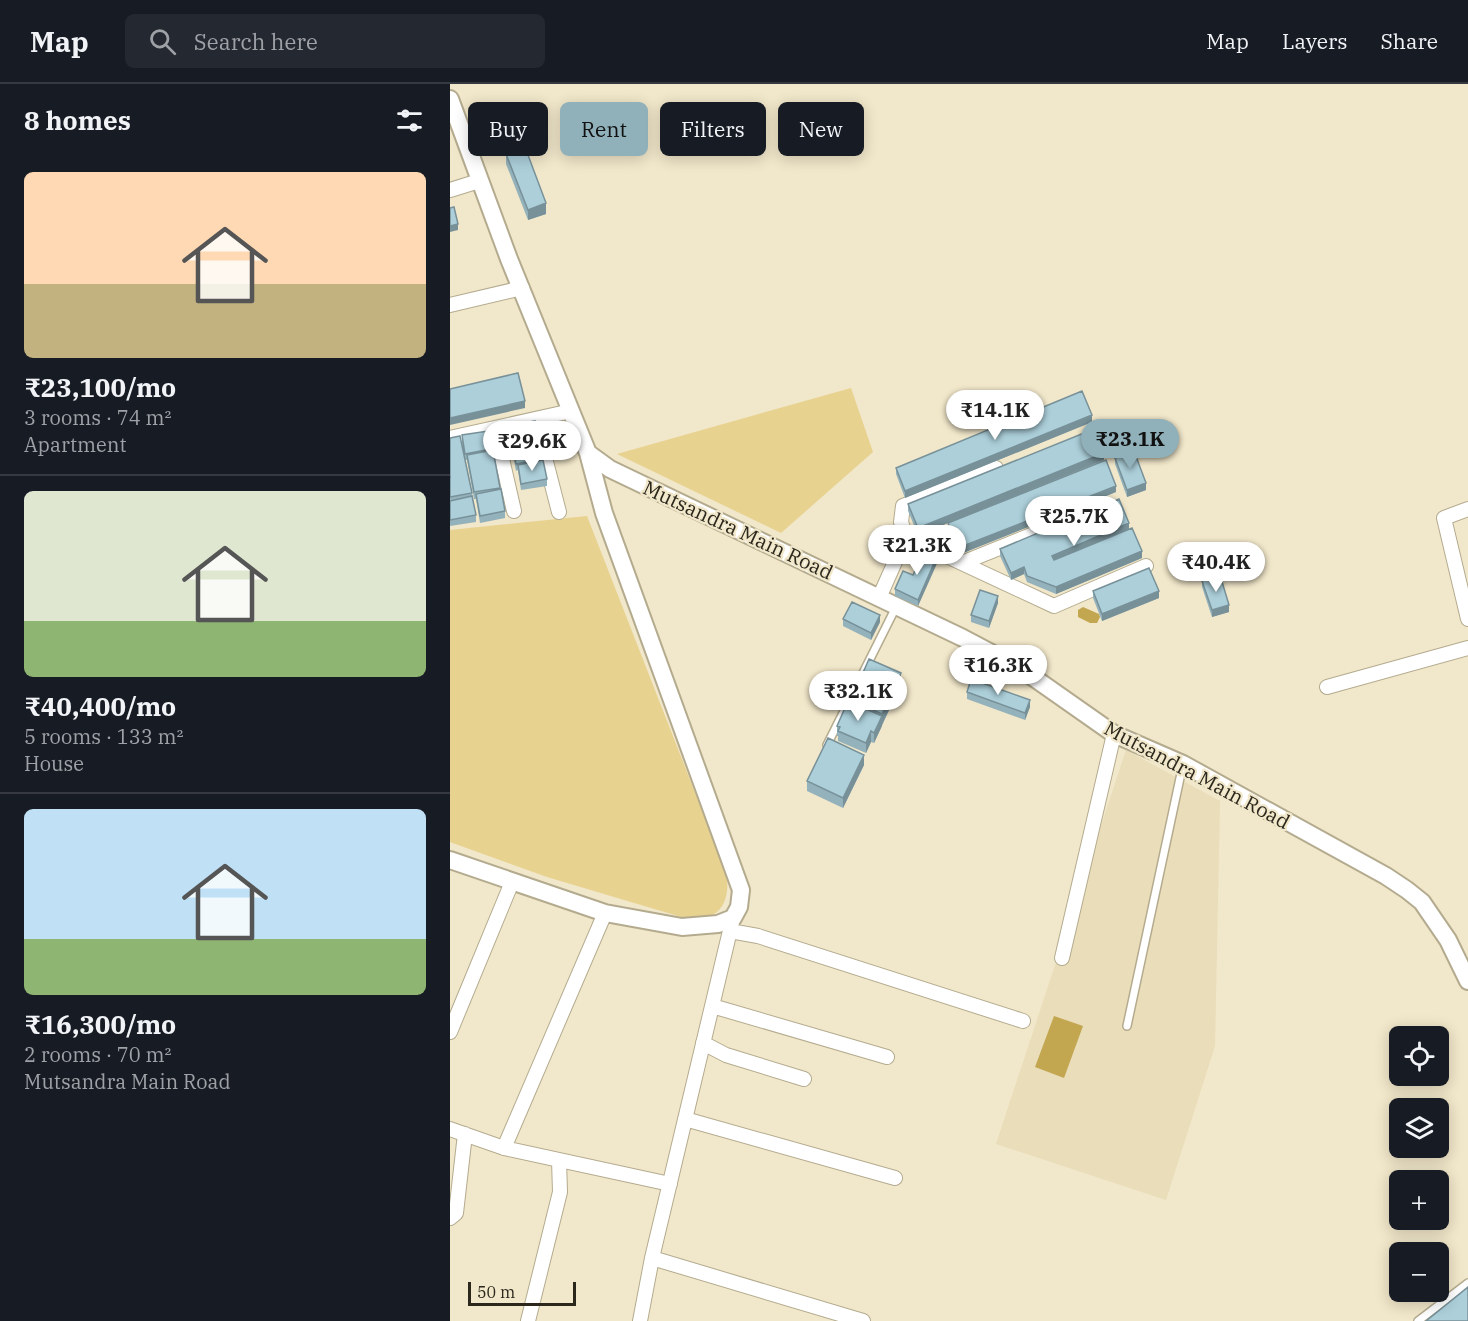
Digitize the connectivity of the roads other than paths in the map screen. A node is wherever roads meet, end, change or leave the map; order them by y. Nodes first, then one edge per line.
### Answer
1 (450, 99) edge
2 (479, 181) junction
3 (450, 190) edge
4 (522, 288) junction
5 (450, 305) edge
6 (571, 411) junction
7 (535, 420) junction
8 (495, 428) junction
9 (450, 438) edge
10 (588, 453) junction
11 (1013, 461) edge
12 (1104, 506) edge
13 (1468, 510) edge
14 (514, 511) dead end
15 (559, 512) dead end
16 (906, 537) junction
17 (962, 563) junction
18 (1146, 566) edge
19 (879, 598) junction
20 (897, 606) junction
21 (1468, 619) edge
22 (1468, 648) edge
23 (1327, 687) dead end
24 (1114, 734) junction
25 (822, 753) edge
26 (1183, 764) junction
27 (450, 860) edge
28 (512, 882) junction
29 (605, 914) junction
30 (731, 925) junction
31 (1062, 958) dead end
32 (1466, 973) edge
33 (712, 1006) junction
34 (1023, 1021) dead end
35 (1127, 1026) dead end
36 (450, 1032) edge
37 (703, 1043) junction
38 (887, 1057) dead end
39 (804, 1079) dead end
40 (685, 1119) junction
41 (450, 1128) edge
42 (465, 1134) junction
43 (504, 1148) junction
44 (559, 1160) junction
45 (895, 1178) dead end
46 (670, 1184) junction
47 (450, 1218) edge
48 (652, 1258) junction
49 (1468, 1283) edge
50 (528, 1321) edge
51 (640, 1321) edge
52 (863, 1321) edge
53 (1418, 1321) edge

1 - 2 street
2 - 3 street
2 - 4 street
4 - 5 street
4 - 6 street
6 - 7 street
6 - 10 street
7 - 8 street
7 - 15 street
8 - 9 street
8 - 14 street
10 - 19 street, Mutsandra Main Road
10 - 30 street
11 - 16 street
12 - 17 street
13 - 21 street
16 - 17 street
16 - 19 street
17 - 18 street
19 - 20 street, Mutsandra Main Road
20 - 24 street, Mutsandra Main Road
20 - 25 lane
22 - 23 street
24 - 26 street, Mutsandra Main Road
24 - 31 street
26 - 32 street, Mutsandra Main Road
26 - 35 lane
27 - 28 street
28 - 29 street
28 - 36 street
29 - 30 street
29 - 43 street
30 - 33 street
30 - 34 street
33 - 37 street
33 - 38 street
37 - 39 street
37 - 40 street
40 - 45 street
40 - 46 street
41 - 42 street
42 - 43 street
42 - 47 street
43 - 44 street
44 - 46 street
44 - 50 street
46 - 48 street
48 - 51 street
48 - 52 street
49 - 53 lane

